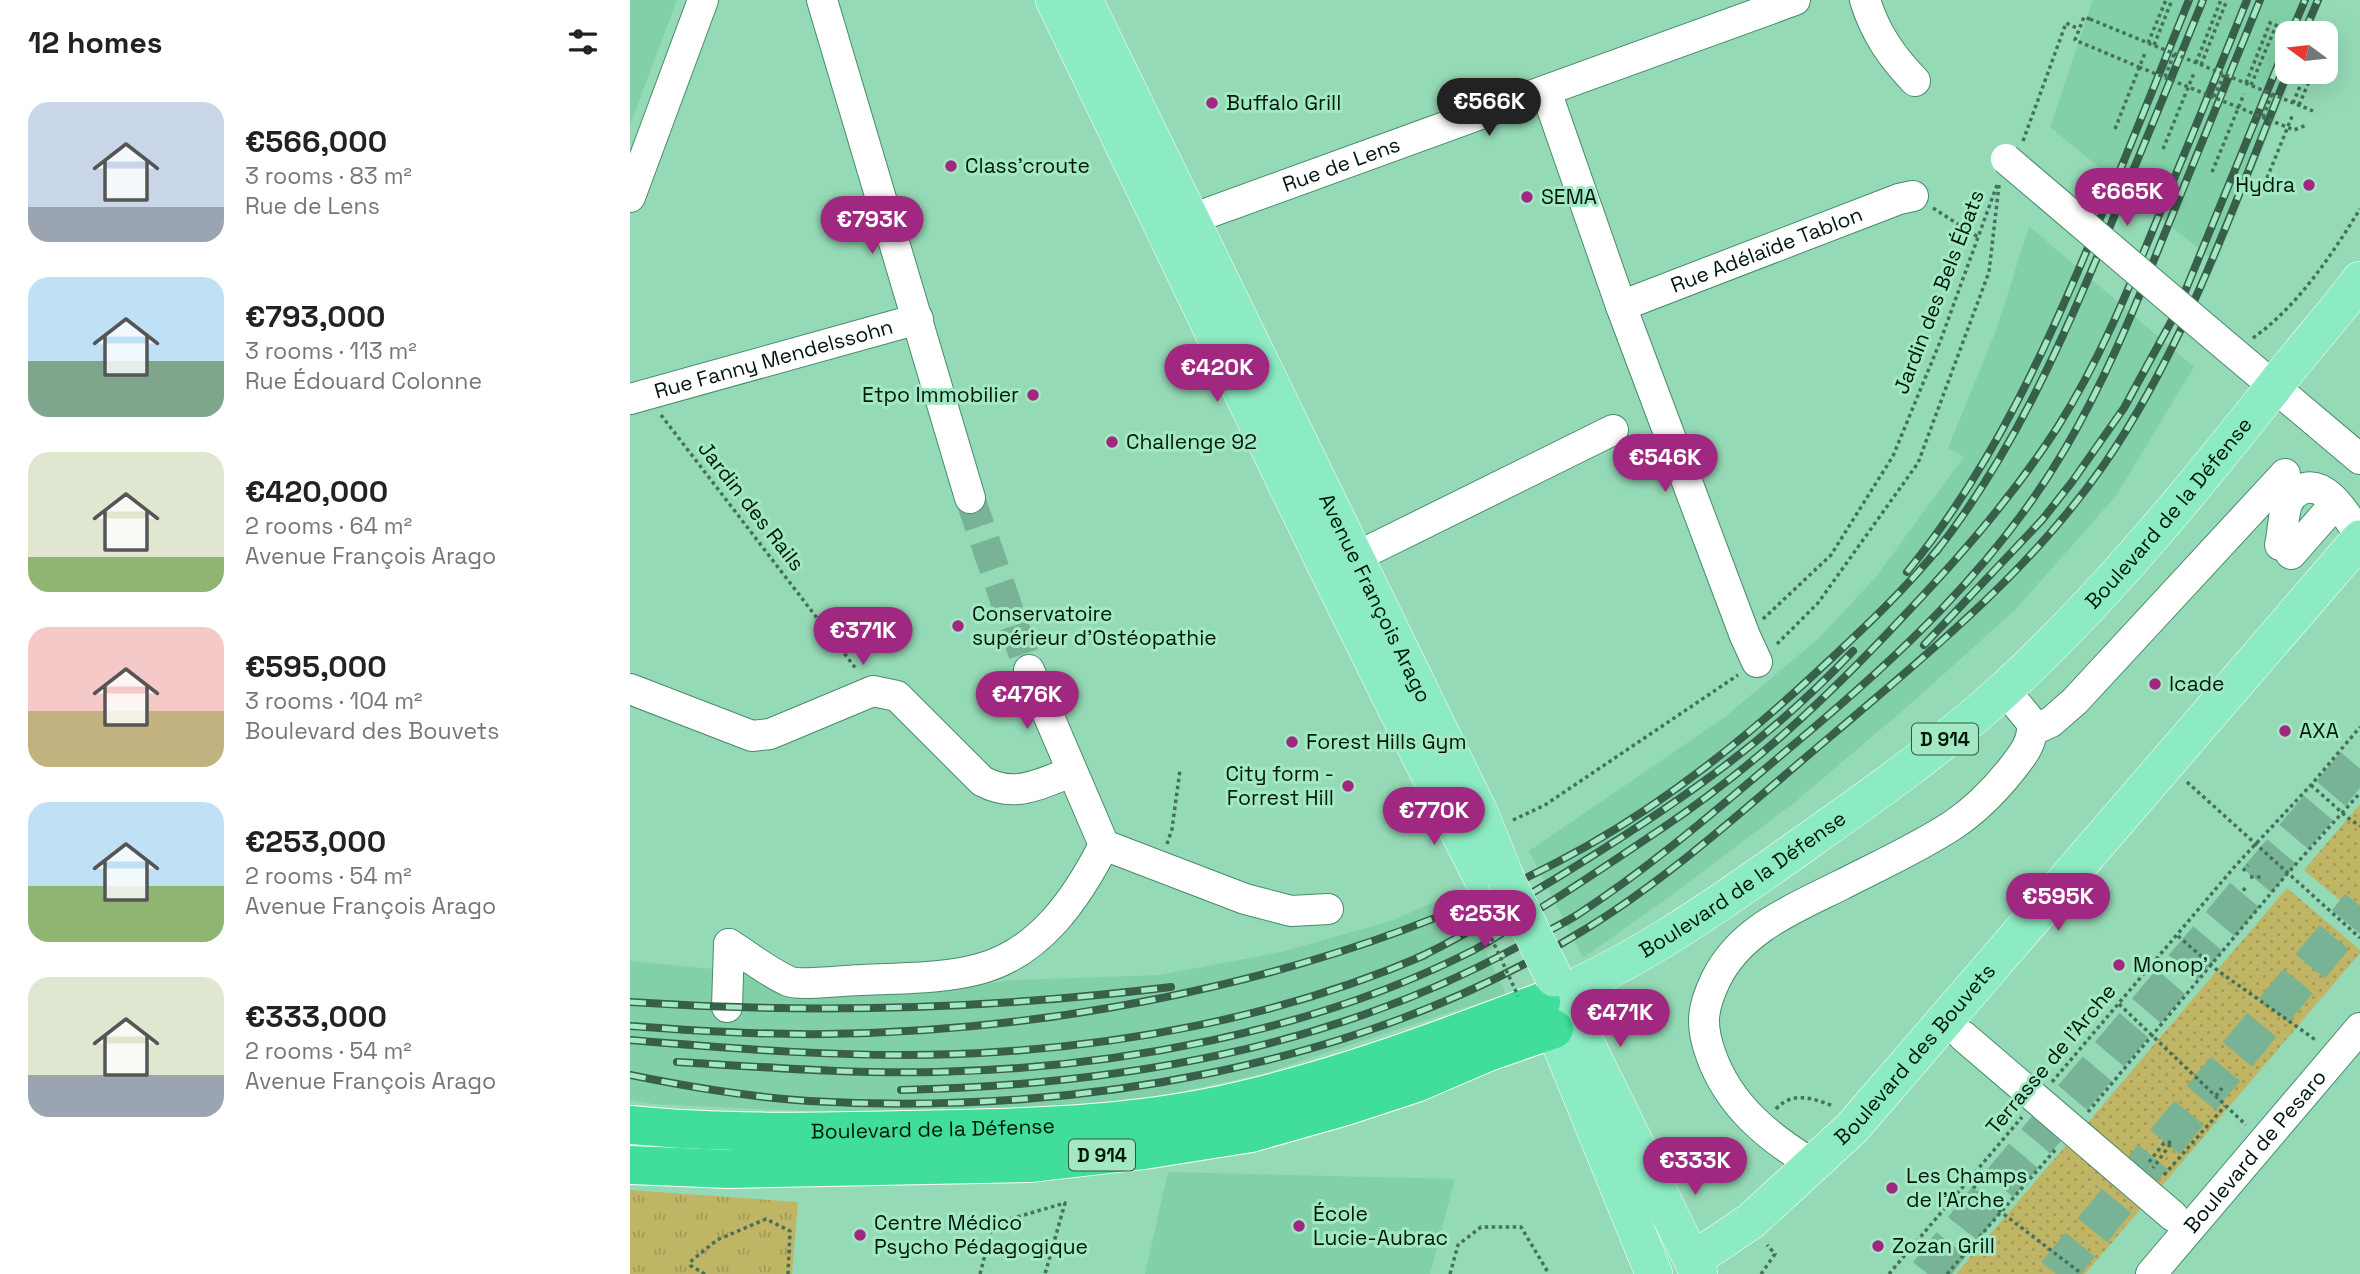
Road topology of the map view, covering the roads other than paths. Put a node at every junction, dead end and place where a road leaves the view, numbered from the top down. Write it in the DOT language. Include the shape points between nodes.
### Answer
graph roads {
  1 [pos="703,0"];
  2 [pos="822,0"];
  3 [pos="1054,0"];
  4 [pos="1084,0"];
  5 [pos="1795,0"];
  6 [pos="1865,0"];
  7 [pos="1915,81"];
  8 [pos="1546,91"];
  9 [pos="2010,162"];
  10 [pos="1913,196"];
  11 [pos="630,197"];
  12 [pos="1178,224"];
  13 [pos="2360,280"];
  14 [pos="1621,306"];
  15 [pos="918,319"];
  16 [pos="2273,387"];
  17 [pos="638,397"];
  18 [pos="1613,430"];
  19 [pos="2360,459"];
  20 [pos="2285,474"];
  21 [pos="970,498"];
  22 [pos="2354,529"];
  23 [pos="2286,550"];
  24 [pos="1356,557"];
  25 [pos="1751,649"];
  26 [pos="1030,670"];
  27 [pos="630,689"];
  28 [pos="2004,689"];
  29 [pos="2032,723"];
  30 [pos="1072,772"];
  31 [pos="1104,845"];
  32 [pos="1489,888"];
  33 [pos="1328,909"];
  34 [pos="1544,998"];
  35 [pos="727,1007"];
  36 [pos="2360,1028"];
  37 [pos="1963,1036"];
  38 [pos="2360,1054"];
  39 [pos="630,1125"];
  40 [pos="630,1165"];
  41 [pos="1814,1165"];
  42 [pos="2174,1216"];
  43 [pos="1696,1267"];
  44 [pos="1654,1274"];
  45 [pos="2151,1274"];
  46 [pos="2173,1274"];
  1 -- 11 [label="street"];
  2 -- 15 [label="street"];
  3 -- 12 [label="main road, Avenue François Arago"];
  4 -- 12 [label="main road, Avenue François Arago"];
  5 -- 8 [label="street, Rue de Lens"];
  6 -- 7 [label="street" via="1892,56"];
  8 -- 12 [label="street, Rue de Lens"];
  8 -- 14 [label="street"];
  9 -- 16 [label="street, bridge"];
  10 -- 14 [label="street, Rue Adélaïde Tablon"];
  12 -- 24 [label="main road, Avenue François Arago"];
  12 -- 32 [label="main road, Avenue François Arago" via="1318,547"];
  13 -- 16 [label="main road, Boulevard de la Défense / D 914"];
  14 -- 25 [label="street"];
  15 -- 17 [label="street, Rue Fanny Mendelssohn"];
  15 -- 21 [label="street"];
  16 -- 19 [label="street"];
  16 -- 28 [label="main road, Boulevard de la Défense / D 914" via="2130,563"];
  18 -- 24 [label="street"];
  20 -- 29 [label="street" via="2075,701 2051,722 2040,727"];
  22 -- 23 [label="street" via="2322,490 2304,488 2289,500"];
  22 -- 41 [label="main road, Boulevard des Bouvets" via="1852,1128"];
  24 -- 32 [label="main road, Avenue François Arago" via="1480,814"];
  26 -- 30 [label="street"];
  27 -- 30 [label="street" via="752,736 770,734 873,691 897,696 982,781 999,790 1021,790"];
  28 -- 29 [label="street"];
  28 -- 34 [label="main road, Boulevard de la Défense / D 914" via="1903,772 1760,876 1689,923"];
  29 -- 41 [label="street" via="2033,734 2017,762 1966,815 1754,932 1737,948 1709,993 1702,1023 1707,1044 1737,1102 1764,1132"];
  30 -- 31 [label="street"];
  31 -- 33 [label="street" via="1245,900 1291,911"];
  31 -- 35 [label="street" via="1067,907 1030,944 1007,959 933,976 790,983 729,943"];
  32 -- 34 [label="main road, Avenue François Arago, bridge"];
  34 -- 39 [label="highway, Boulevard de la Défense / D 914" via="1320,1080 1235,1102 1140,1119 862,1131"];
  34 -- 40 [label="highway, Boulevard de la Défense / D 914" via="1488,1052 1416,1083 1251,1133 1030,1163 728,1169"];
  34 -- 43 [label="main road, Avenue François Arago" via="1582,1039"];
  34 -- 44 [label="main road, Avenue François Arago"];
  36 -- 45 [label="street, Boulevard de Pesaro"];
  37 -- 42 [label="street"];
  38 -- 46 [label="street, Boulevard de Pesaro"];
  41 -- 43 [label="main road, Boulevard des Bouvets"];
}
